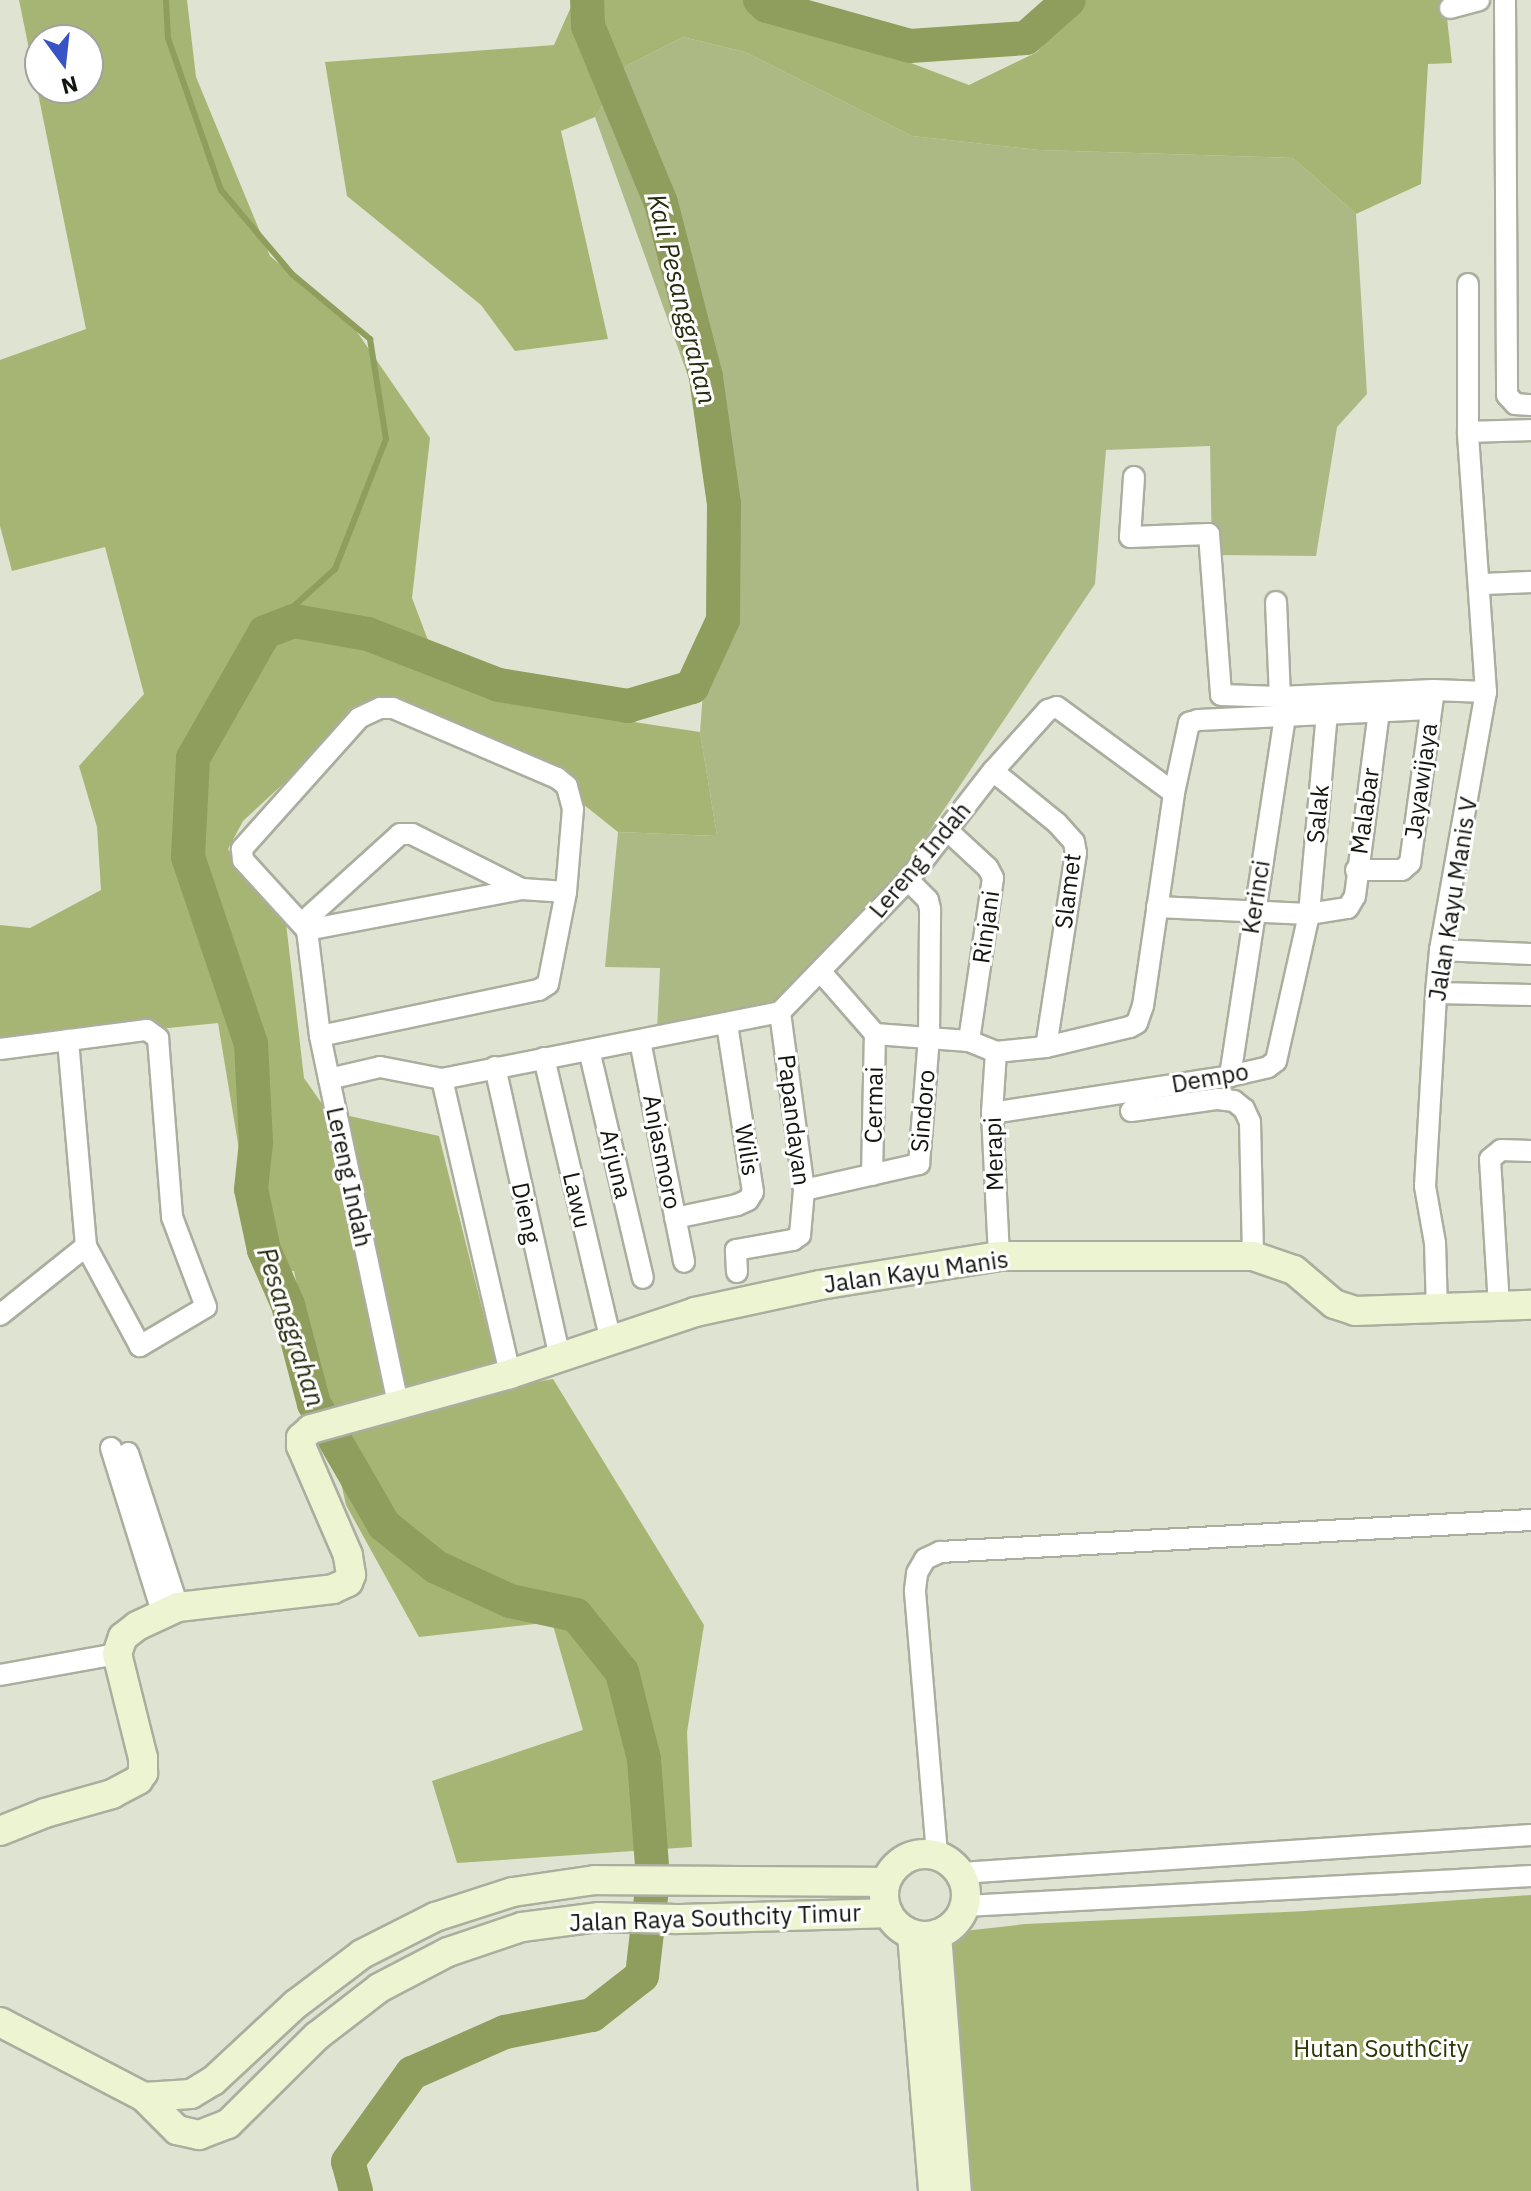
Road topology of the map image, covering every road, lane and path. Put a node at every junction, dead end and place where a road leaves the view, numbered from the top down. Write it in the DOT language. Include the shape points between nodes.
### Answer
graph roads {
  1 [pos="1479,0"];
  2 [pos="1505,0"];
  3 [pos="1450,8"];
  4 [pos="1468,284"];
  5 [pos="1531,405"];
  6 [pos="1531,430"];
  7 [pos="1468,432"];
  8 [pos="1134,477"];
  9 [pos="1531,582"];
  10 [pos="1481,584"];
  11 [pos="1276,602"];
  12 [pos="1486,692"];
  13 [pos="1280,697"];
  14 [pos="1432,700"];
  15 [pos="1379,712"];
  16 [pos="1327,714"];
  17 [pos="1285,718"];
  18 [pos="993,771"];
  19 [pos="1174,793"];
  20 [pos="948,831"];
  21 [pos="1356,870"];
  22 [pos="908,880"];
  23 [pos="522,889"];
  24 [pos="566,892"];
  25 [pos="1157,907"];
  26 [pos="1253,910"];
  27 [pos="1309,914"];
  28 [pos="304,926"];
  29 [pos="1440,950"];
  30 [pos="1531,954"];
  31 [pos="821,972"];
  32 [pos="1436,993"];
  33 [pos="1531,995"];
  34 [pos="780,1012"];
  35 [pos="727,1025"];
  36 [pos="875,1034"];
  37 [pos="320,1036"];
  38 [pos="929,1036"];
  39 [pos="68,1040"];
  40 [pos="640,1041"];
  41 [pos="969,1041"];
  42 [pos="1046,1047"];
  43 [pos="0,1049"];
  44 [pos="589,1050"];
  45 [pos="996,1052"];
  46 [pos="544,1058"];
  47 [pos="495,1067"];
  48 [pos="1230,1076"];
  49 [pos="329,1079"];
  50 [pos="442,1079"];
  51 [pos="1131,1111"];
  52 [pos="992,1113"];
  53 [pos="1531,1151"];
  54 [pos="872,1175"];
  55 [pos="804,1190"];
  56 [pos="675,1218"];
  57 [pos="86,1246"];
  58 [pos="999,1256"];
  59 [pos="1253,1256"];
  60 [pos="684,1262"];
  61 [pos="737,1272"];
  62 [pos="643,1278"];
  63 [pos="1531,1305"];
  64 [pos="1499,1306"];
  65 [pos="1437,1310"];
  66 [pos="0,1315"];
  67 [pos="611,1342"];
  68 [pos="560,1358"];
  69 [pos="510,1374"];
  70 [pos="398,1403"];
  71 [pos="119,1451"];
  72 [pos="1531,1520"];
  73 [pos="170,1610"];
  74 [pos="117,1654"];
  75 [pos="0,1675"];
  76 [pos="0,1831"];
  77 [pos="1531,1835"];
  78 [pos="937,1854"];
  79 [pos="961,1873"];
  80 [pos="1531,1876"];
  81 [pos="885,1882"];
  82 [pos="965,1906"];
  83 [pos="888,1913"];
  84 [pos="924,1934"];
  85 [pos="0,2022"];
  86 [pos="144,2097"];
  87 [pos="933,2191"];
  88 [pos="957,2191"];
  1 -- 3 [label="street"];
  2 -- 5 [label="street" via="1507,395 1515,404"];
  4 -- 7 [label="street, Jalan Kayu Manis V"];
  6 -- 7 [label="street"];
  7 -- 10 [label="street, Jalan Kayu Manis V"];
  8 -- 13 [label="street" via="1130,537 1209,534 1221,695"];
  9 -- 10 [label="street"];
  10 -- 12 [label="street, Jalan Kayu Manis V"];
  11 -- 13 [label="street"];
  12 -- 14 [label="street"];
  12 -- 29 [label="street, Jalan Kayu Manis V"];
  13 -- 14 [label="street"];
  14 -- 15 [label="street"];
  14 -- 21 [label="street, Jayawijaya" via="1410,863 1402,870"];
  15 -- 16 [label="street"];
  15 -- 21 [label="street, Malabar"];
  16 -- 17 [label="street"];
  16 -- 27 [label="street, Salak"];
  17 -- 19 [label="street" via="1189,723"];
  17 -- 26 [label="street, Kerinci"];
  18 -- 19 [label="street, Lereng Indah" via="1048,710 1057,707"];
  18 -- 20 [label="street, Lereng Indah"];
  18 -- 42 [label="street, Slamet" via="1074,842"];
  19 -- 25 [label="street"];
  20 -- 22 [label="street, Lereng Indah"];
  20 -- 41 [label="street, Rinjani" via="993,878"];
  21 -- 27 [label="street, Malabar" via="1355,896 1348,908"];
  22 -- 31 [label="street, Lereng Indah"];
  22 -- 38 [label="street" via="930,904"];
  23 -- 24 [label="street"];
  23 -- 28 [label="street"];
  23 -- 28 [label="street" via="412,834 400,834"];
  24 -- 28 [label="street" via="573,809 567,786 393,708 380,708 359,718 242,849 243,860"];
  24 -- 37 [label="street" via="551,980 544,987"];
  25 -- 26 [label="street"];
  25 -- 42 [label="street" via="1137,1023"];
  26 -- 27 [label="street"];
  26 -- 48 [label="street, Kerinci"];
  27 -- 48 [label="street, Dempo" via="1279,1055 1268,1067"];
  28 -- 37 [label="street"];
  29 -- 30 [label="street"];
  29 -- 32 [label="street, Jalan Kayu Manis V"];
  31 -- 34 [label="street, Lereng Indah"];
  31 -- 36 [label="street"];
  32 -- 33 [label="street"];
  32 -- 65 [label="street, Jalan Kayu Manis V" via="1425,1186 1435,1243"];
  34 -- 35 [label="street, Lereng Indah"];
  34 -- 55 [label="street, Papandayan"];
  35 -- 40 [label="street, Lereng Indah"];
  35 -- 56 [label="street, Wilis" via="753,1192 737,1205"];
  36 -- 38 [label="street"];
  36 -- 54 [label="street, Cermai"];
  37 -- 49 [label="street"];
  38 -- 41 [label="street"];
  38 -- 54 [label="street, Sindoro" via="919,1164"];
  39 -- 43 [label="street"];
  39 -- 57 [label="street"];
  39 -- 57 [label="street" via="147,1030 158,1038 172,1217 206,1307 140,1346"];
  40 -- 44 [label="street, Lereng Indah"];
  40 -- 56 [label="street, Anjasmoro"];
  41 -- 45 [label="street"];
  42 -- 45 [label="street"];
  44 -- 46 [label="street, Lereng Indah"];
  44 -- 62 [label="street, Arjuna"];
  45 -- 52 [label="street, Merapi"];
  46 -- 47 [label="street, Lereng Indah"];
  46 -- 67 [label="street, Lawu"];
  47 -- 50 [label="street, Lereng Indah"];
  47 -- 68 [label="street, Dieng"];
  48 -- 52 [label="street, Dempo"];
  49 -- 50 [label="street, Lereng Indah" via="380,1067"];
  49 -- 70 [label="street, Lereng Indah"];
  50 -- 69 [label="street"];
  51 -- 59 [label="street" via="1218,1099 1244,1109 1250,1122"];
  52 -- 58 [label="street, Merapi"];
  53 -- 64 [label="street" via="1501,1150 1490,1159"];
  54 -- 55 [label="street, Sindoro"];
  55 -- 61 [label="street, Papandayan" via="800,1235 736,1250"];
  56 -- 60 [label="street, Anjasmoro"];
  57 -- 66 [label="street"];
  58 -- 59 [label="street, Jalan Kayu Manis"];
  58 -- 67 [label="street, Jalan Kayu Manis" via="695,1312"];
  59 -- 65 [label="street, Jalan Kayu Manis" via="1294,1270 1345,1309"];
  63 -- 64 [label="street, Jalan Kayu Manis"];
  64 -- 65 [label="street, Jalan Kayu Manis"];
  67 -- 68 [label="street, Jalan Kayu Manis"];
  68 -- 69 [label="street, Jalan Kayu Manis"];
  69 -- 70 [label="street, Jalan Kayu Manis"];
  70 -- 73 [label="street" via="311,1429 301,1438 348,1555 348,1582 333,1589"];
  71 -- 73 [label="street"];
  72 -- 78 [label="street" via="940,1552 925,1559 915,1590"];
  73 -- 74 [label="street" via="123,1637"];
  74 -- 75 [label="street"];
  74 -- 76 [label="street" via="143,1773 112,1794"];
  77 -- 79 [label="street"];
  78 -- 79 [label="street"];
  78 -- 81 [label="street" via="905,1858"];
  79 -- 82 [label="street"];
  80 -- 82 [label="street"];
  81 -- 83 [label="street"];
  81 -- 86 [label="street, Jalan Raya Southcity Timur" via="595,1880 527,1890 435,1917 362,1954 191,2094"];
  82 -- 84 [label="street" via="949,1928"];
  83 -- 84 [label="street" via="902,1930"];
  83 -- 86 [label="street, Jalan Raya Southcity Timur" via="599,1917 522,1927 448,1952 379,1988 317,2036 228,2124 199,2135 177,2130"];
  84 -- 87 [label="street"];
  84 -- 88 [label="street"];
  85 -- 86 [label="street, Jalan Raya Southcity Timur"];
}
